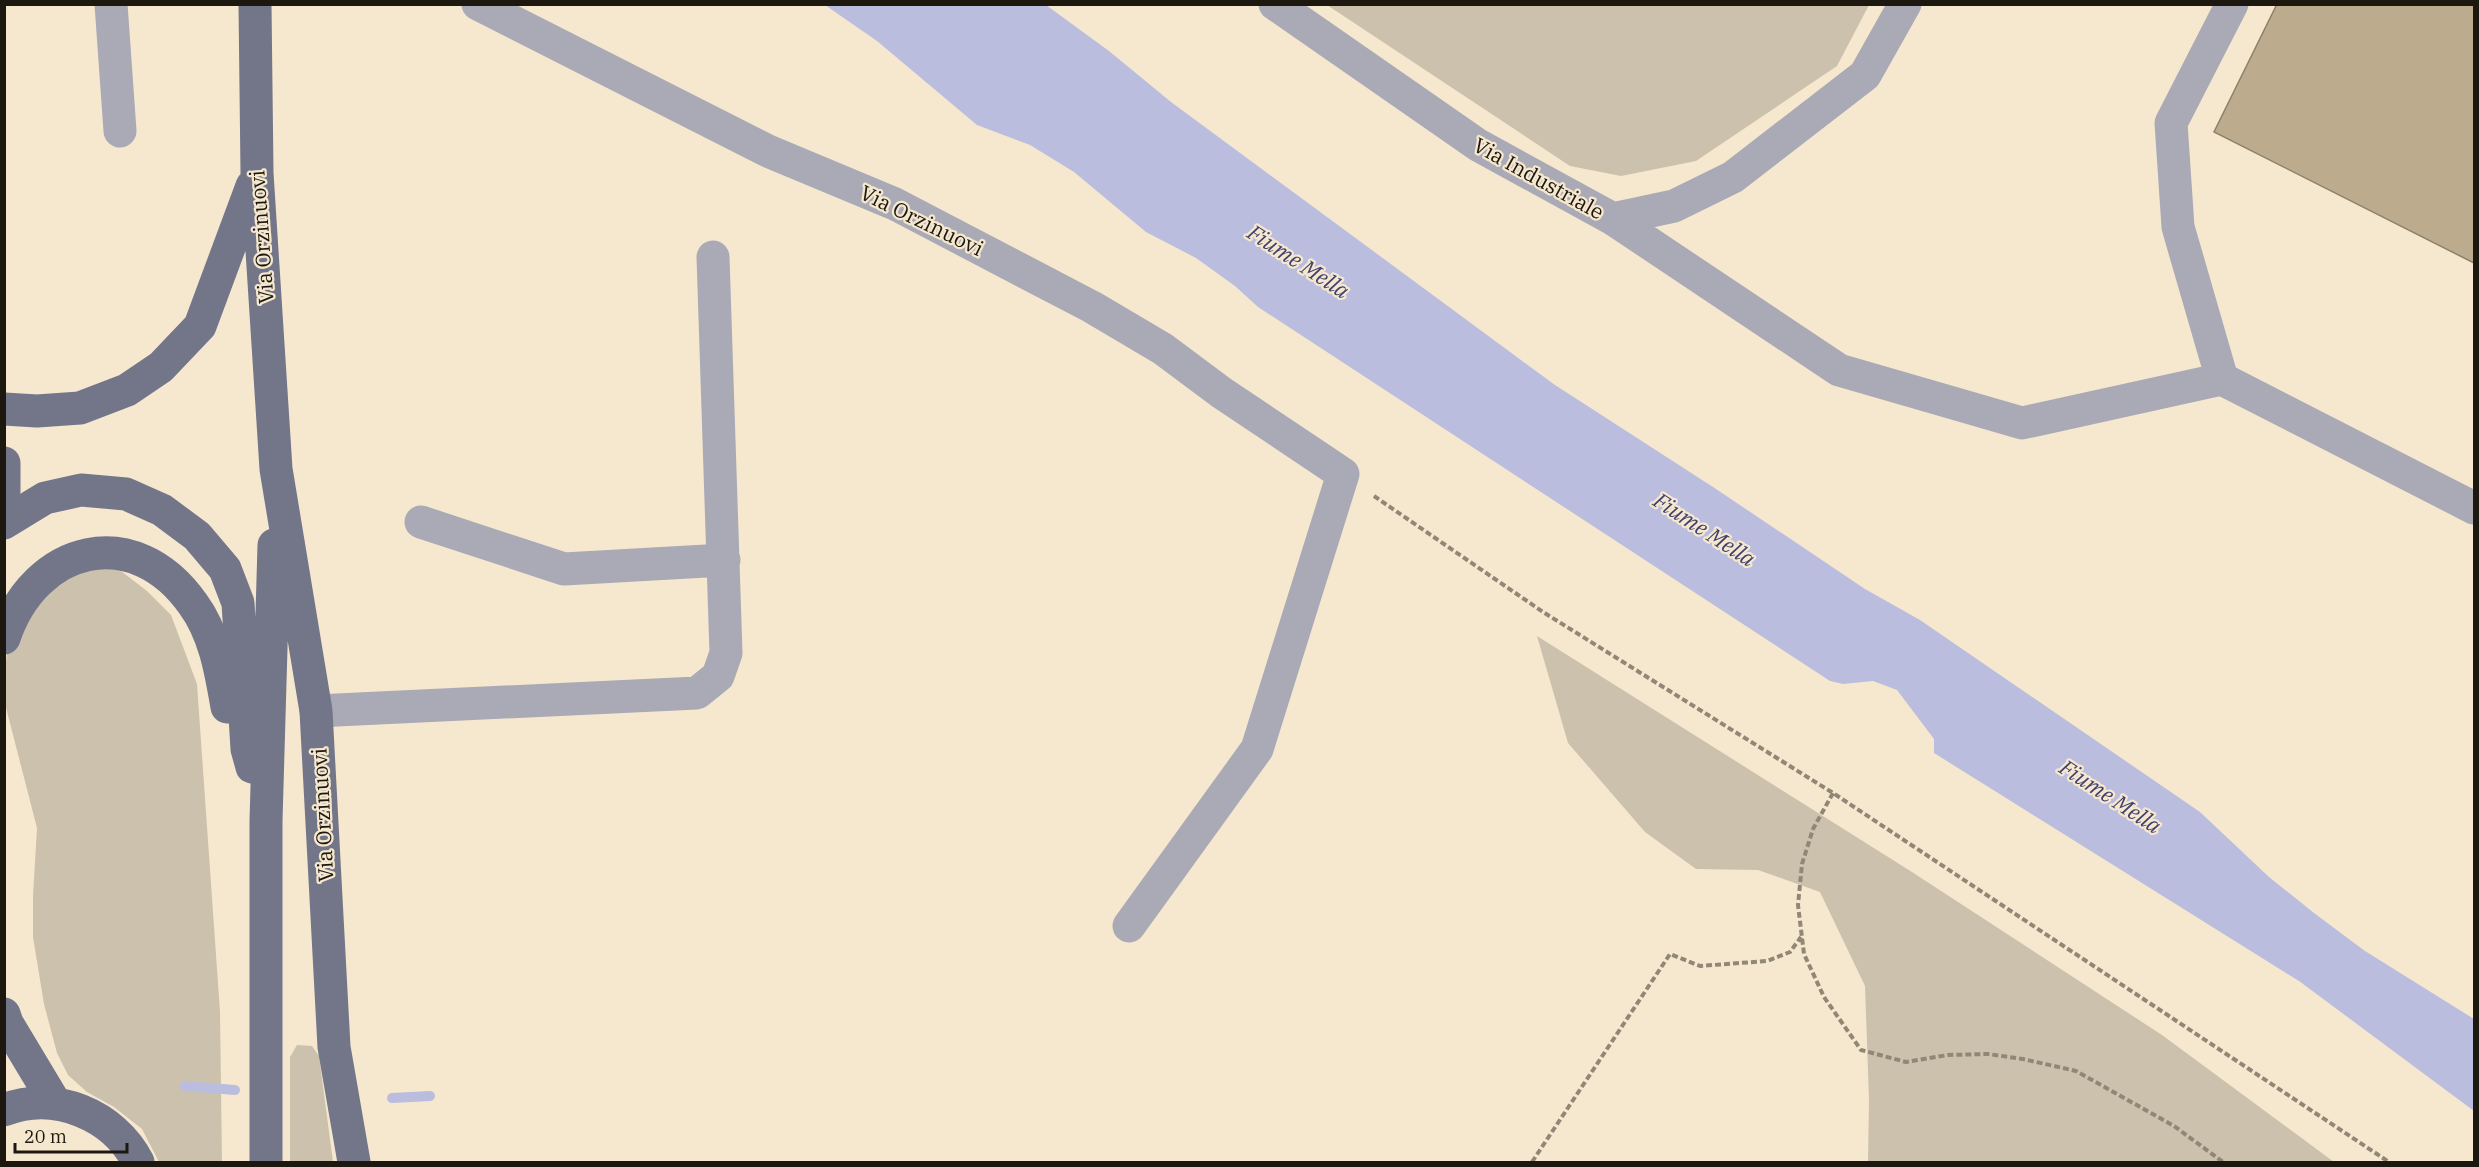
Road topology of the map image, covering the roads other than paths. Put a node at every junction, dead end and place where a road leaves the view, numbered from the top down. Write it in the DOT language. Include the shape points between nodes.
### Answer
graph roads {
  1 [pos="111,4"];
  2 [pos="255,4"];
  3 [pos="478,4"];
  4 [pos="1275,4"];
  5 [pos="1905,4"];
  6 [pos="2232,4"];
  7 [pos="120,131"];
  8 [pos="256,173"];
  9 [pos="1613,219"];
  10 [pos="713,257"];
  11 [pos="2222,379"];
  12 [pos="4,409"];
  13 [pos="4,463"];
  14 [pos="276,469"];
  15 [pos="4,491"];
  16 [pos="2475,508"];
  17 [pos="421,522"];
  18 [pos="4,523"];
  19 [pos="724,560"];
  20 [pos="4,638"];
  21 [pos="316,711"];
  22 [pos="266,821"];
  23 [pos="1129,926"];
  24 [pos="5,1023"];
  25 [pos="55,1103"];
  26 [pos="4,1110"];
  27 [pos="138,1162"];
  28 [pos="266,1162"];
  29 [pos="354,1162"];
  1 -- 7 [label="street"];
  2 -- 8 [label="main road, Via Orzinuovi"];
  3 -- 23 [label="street, Via Orzinuovi" via="768,151 895,204 1092,307 1163,349 1344,474 1257,749"];
  4 -- 9 [label="street, Via Industriale" via="1478,145"];
  5 -- 9 [label="street, Via Industriale" via="1865,75 1733,177 1674,206"];
  6 -- 11 [label="street" via="2171,123 2178,227"];
  8 -- 12 [label="main road" via="200,326 161,367 127,390 80,408"];
  8 -- 14 [label="main road, Via Orzinuovi"];
  9 -- 11 [label="street" via="1839,370 2022,423"];
  10 -- 19 [label="street"];
  11 -- 16 [label="street"];
  13 -- 15 [label="main road"];
  14 -- 21 [label="main road, Via Orzinuovi"];
  14 -- 22 [label="main road, Via Orzinuovi"];
  17 -- 19 [label="street" via="564,569"];
  18 -- 22 [label="main road" via="45,498 81,490 126,495 162,510 197,536 225,569 238,603 247,749"];
  19 -- 21 [label="street" via="726,654 718,676 697,693"];
  20 -- 22 [label="main road" via="22,602 38,581 61,563 89,554 116,554 145,560 171,578 194,604 211,637 224,689 229,745"];
  21 -- 29 [label="main road, Via Orzinuovi" via="334,1047"];
  22 -- 28 [label="main road, Via Orzinuovi"];
  24 -- 25 [label="main road"];
  25 -- 26 [label="main road" via="31,1103"];
  25 -- 27 [label="main road" via="84,1111 110,1126"];
}
